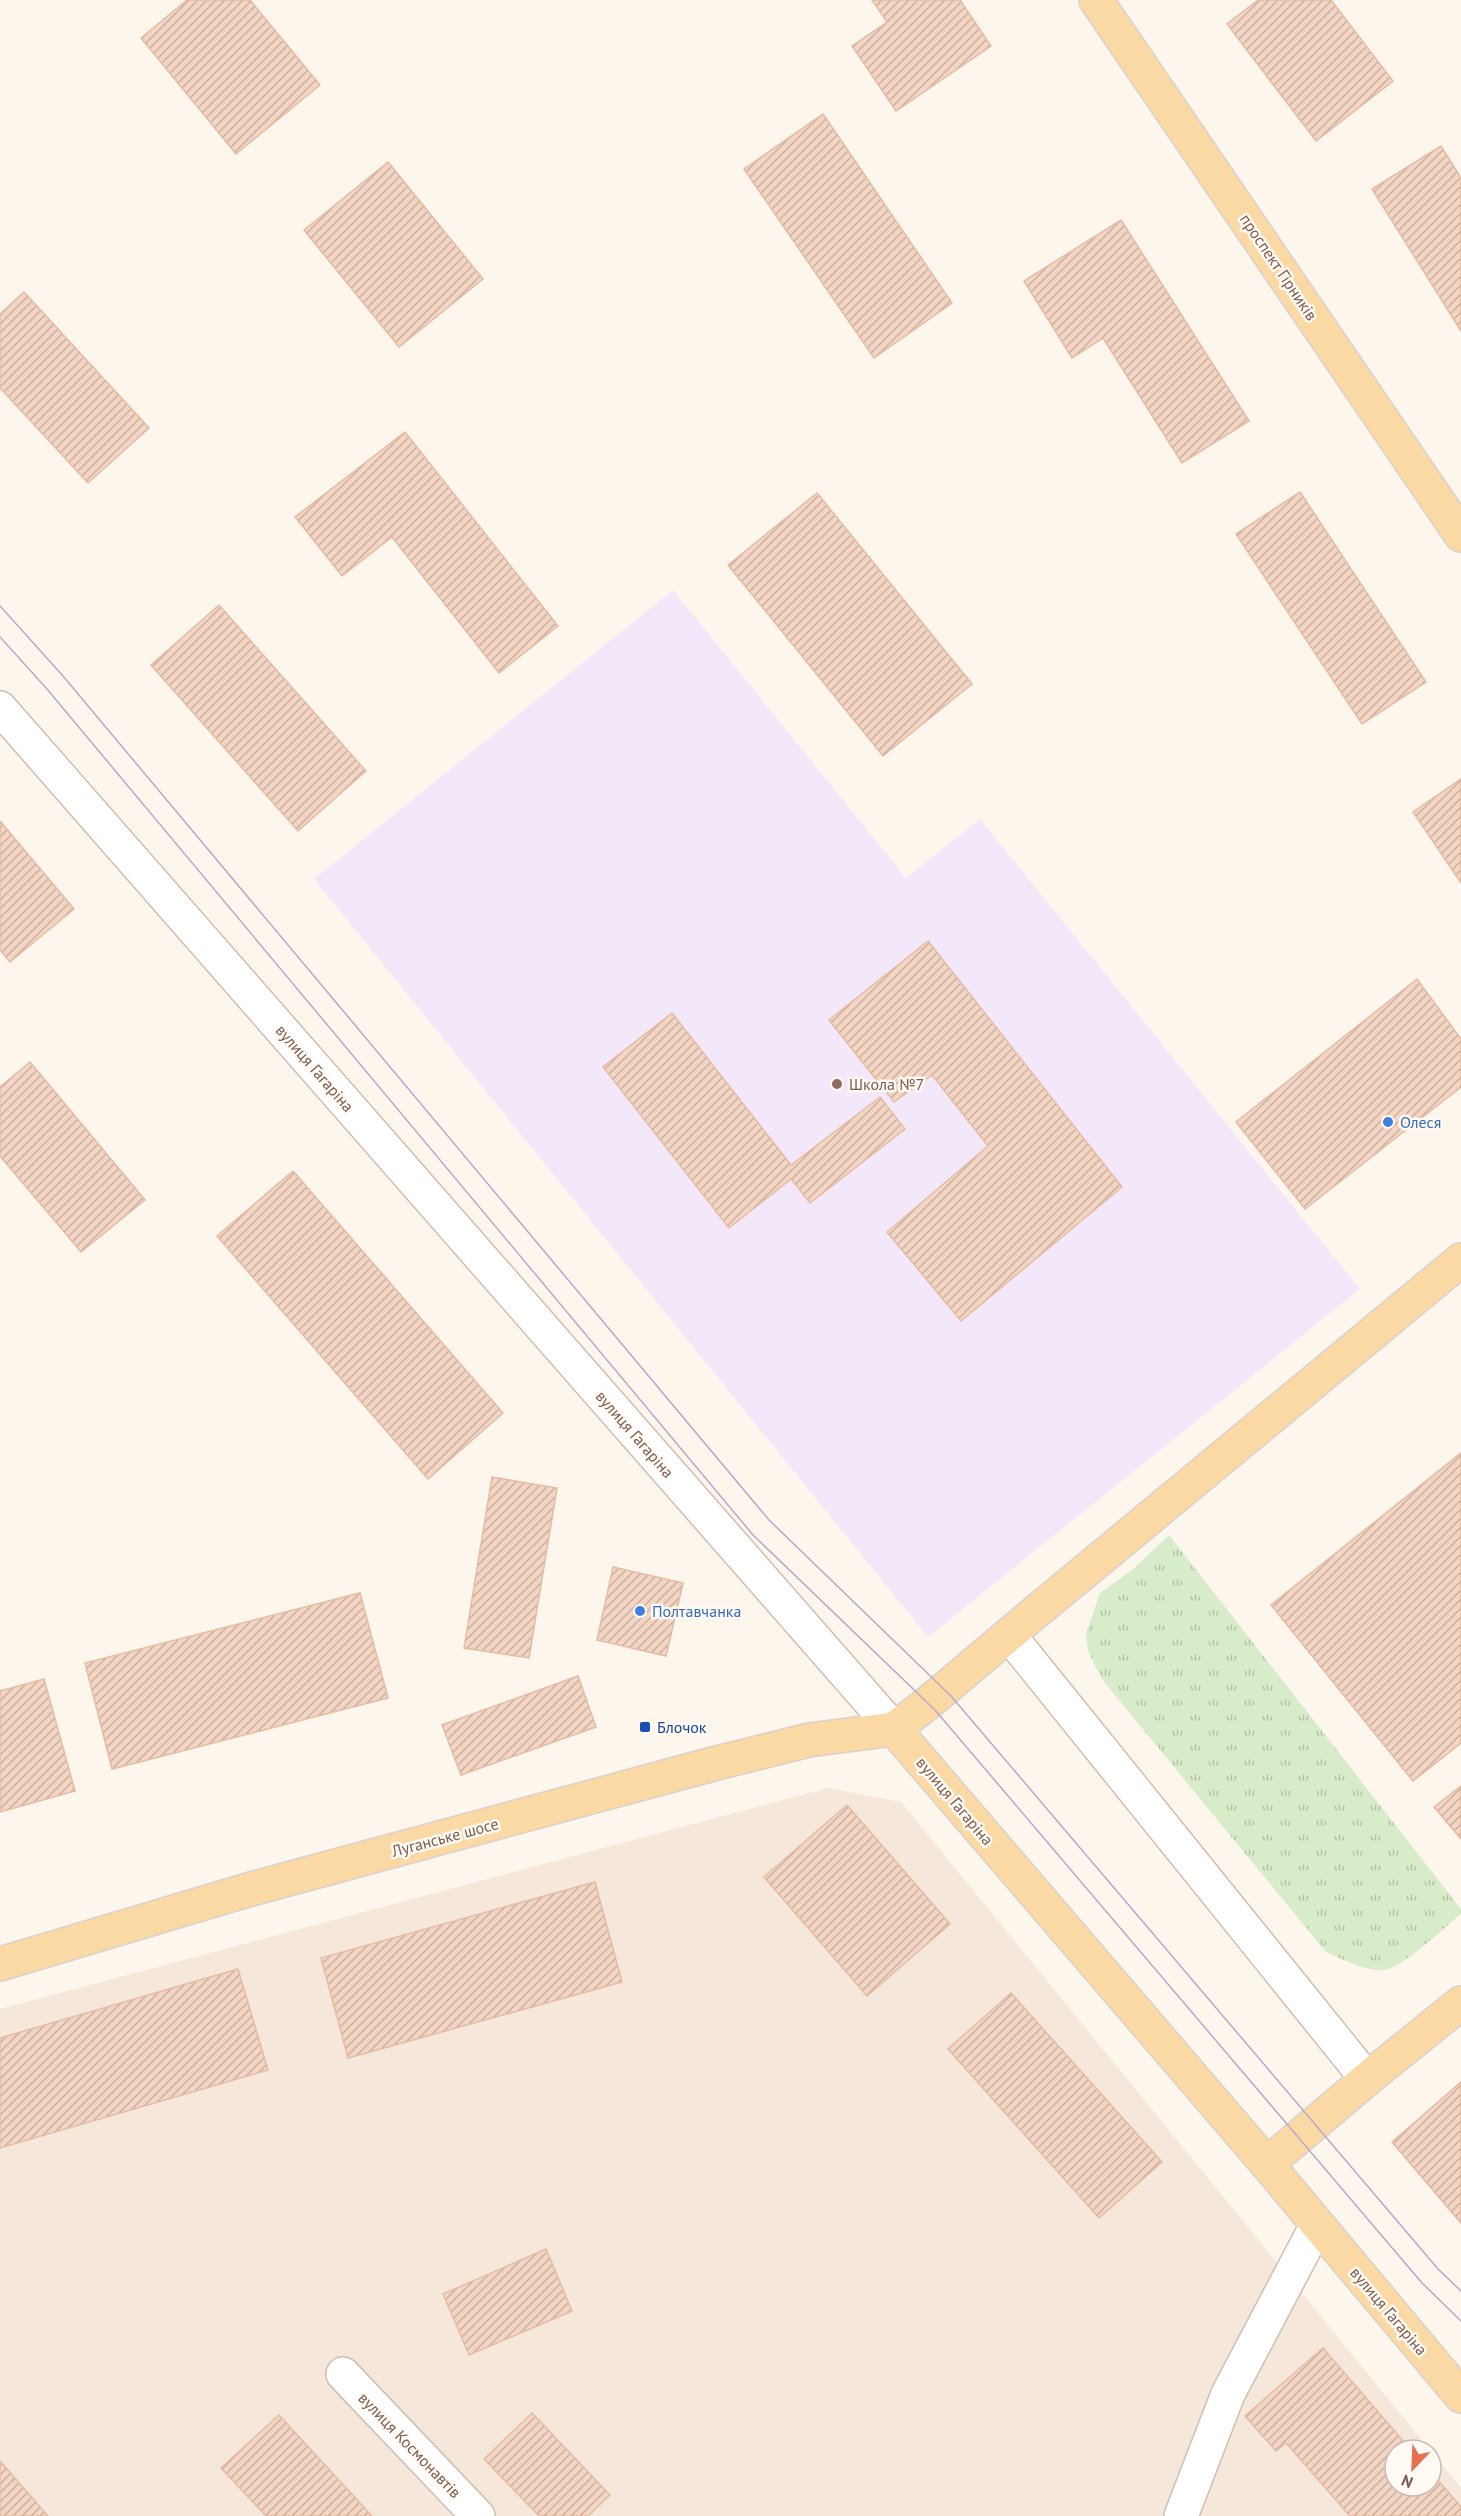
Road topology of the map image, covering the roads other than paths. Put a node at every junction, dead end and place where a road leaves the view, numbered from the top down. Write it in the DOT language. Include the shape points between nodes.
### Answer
graph roads {
  1 [pos="1104,3"];
  2 [pos="1461,535"];
  3 [pos="0,708"];
  4 [pos="1457,1271"];
  5 [pos="1009,1635"];
  6 [pos="894,1730"];
  7 [pos="0,1964"];
  8 [pos="1461,2003"];
  9 [pos="1367,2079"];
  10 [pos="1267,2164"];
  11 [pos="1317,2225"];
  12 [pos="343,2374"];
  13 [pos="1461,2396"];
  14 [pos="478,2516"];
  15 [pos="1181,2516"];
  1 -- 2 [label="main road, проспект Гірників"];
  3 -- 6 [label="street, вулиця Гагаріна"];
  4 -- 5 [label="main road"];
  5 -- 6 [label="main road"];
  5 -- 9 [label="street"];
  6 -- 7 [label="main road, Луганське шосе" via="809,1740 713,1764 251,1889"];
  6 -- 10 [label="main road, вулиця Гагаріна"];
  8 -- 9 [label="main road"];
  9 -- 10 [label="main road"];
  10 -- 11 [label="main road, вулиця Гагаріна"];
  11 -- 13 [label="main road, вулиця Гагаріна"];
  11 -- 15 [label="street" via="1228,2394"];
  12 -- 14 [label="street, вулиця Космонавтів"];
}
